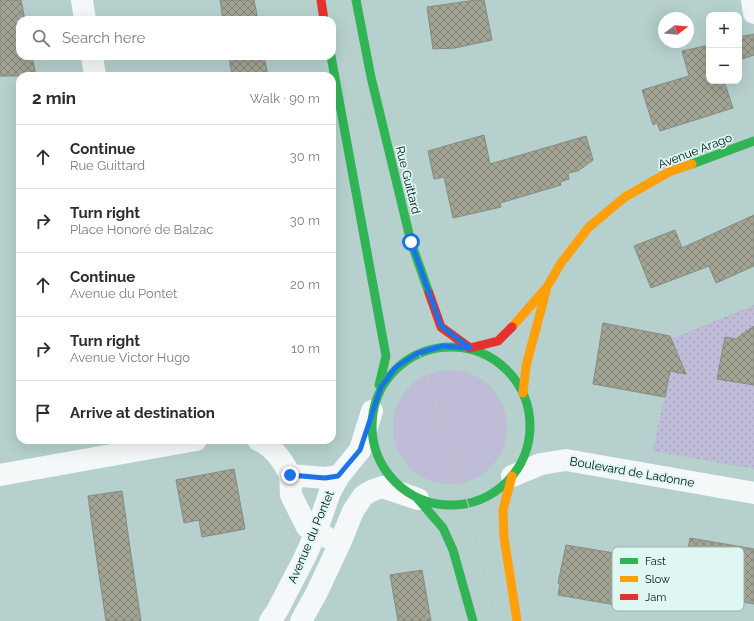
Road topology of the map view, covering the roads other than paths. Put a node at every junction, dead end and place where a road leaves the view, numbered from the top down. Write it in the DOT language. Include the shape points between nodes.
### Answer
graph roads {
  1 [pos="82,0"];
  2 [pos="321,0"];
  3 [pos="356,0"];
  4 [pos="752,0"];
  5 [pos="754,13"];
  6 [pos="84,16"];
  7 [pos="323,16"];
  8 [pos="93,60"];
  9 [pos="332,60"];
  10 [pos="94,72"];
  11 [pos="334,72"];
  12 [pos="336,83"];
  13 [pos="754,141"];
  14 [pos="547,287"];
  15 [pos="470,348"];
  16 [pos="523,393"];
  17 [pos="372,411"];
  18 [pos="153,444"];
  19 [pos="266,444"];
  20 [pos="0,475"];
  21 [pos="290,475"];
  22 [pos="338,476"];
  23 [pos="512,476"];
  24 [pos="754,493"];
  25 [pos="418,499"];
  26 [pos="316,532"];
  27 [pos="340,543"];
  28 [pos="270,621"];
  29 [pos="300,621"];
  30 [pos="473,621"];
  31 [pos="517,621"];
  1 -- 6 [label="street"];
  2 -- 7 [label="main road"];
  3 -- 15 [label="main road, Rue Guittard" via="371,77 411,242 441,326"];
  4 -- 5 [label="street"];
  8 -- 10 [label="street"];
  9 -- 11 [label="main road"];
  12 -- 17 [label="main road" via="386,356"];
  13 -- 14 [label="main road, Avenue Arago" via="669,172 625,197 589,227 561,263"];
  14 -- 15 [label="main road, Avenue Arago" via="498,341"];
  14 -- 16 [label="main road, Avenue Arago" via="526,366"];
  15 -- 16 [label="main road" via="492,357 510,372"];
  15 -- 17 [label="main road" via="443,346 418,353 396,367 381,387"];
  16 -- 23 [label="main road" via="529,414 530,436 524,458"];
  17 -- 22 [label="street, Avenue du Pontet" via="360,450"];
  17 -- 25 [label="main road" via="372,437 380,463 396,484"];
  18 -- 20 [label="street"];
  19 -- 21 [label="street" via="275,451"];
  21 -- 22 [label="street" via="325,478"];
  21 -- 26 [label="street" via="291,495 307,527"];
  22 -- 26 [label="street, Avenue du Pontet"];
  23 -- 24 [label="street, Boulevard de Ladonne" via="541,464 566,460"];
  23 -- 25 [label="main road" via="493,494 468,504 443,505"];
  23 -- 31 [label="main road" via="503,510 504,537"];
  25 -- 27 [label="street" via="382,487 370,491 353,511"];
  25 -- 30 [label="main road" via="443,528 454,550"];
  26 -- 27 [label="street"];
  26 -- 28 [label="street, Avenue du Pontet" via="291,585"];
  27 -- 29 [label="street"];
}
